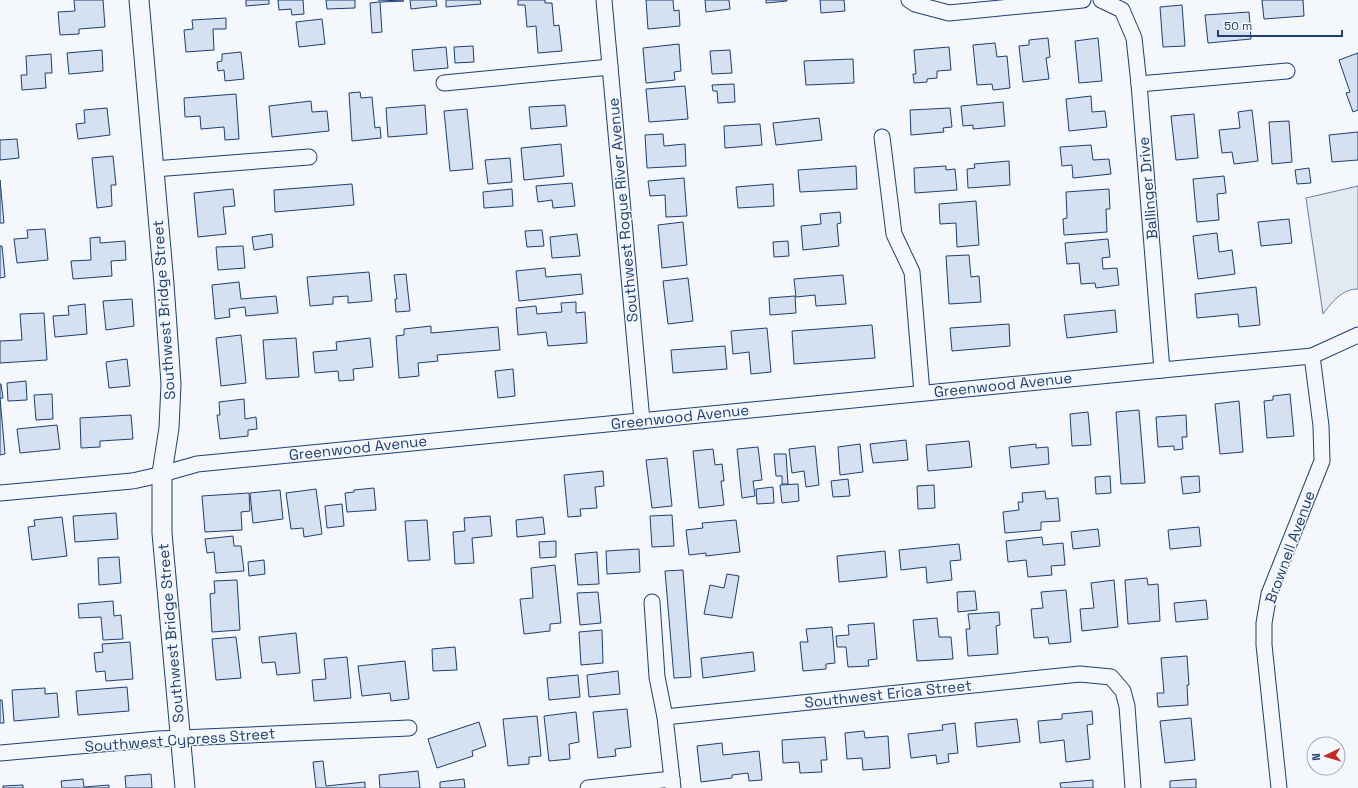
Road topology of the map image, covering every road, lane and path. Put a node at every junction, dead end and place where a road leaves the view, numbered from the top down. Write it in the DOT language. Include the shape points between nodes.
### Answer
graph roads {
  1 [pos="138,0"];
  2 [pos="604,0"];
  3 [pos="909,0"];
  4 [pos="1083,0"];
  5 [pos="1101,0"];
  6 [pos="610,67"];
  7 [pos="1287,72"];
  8 [pos="444,83"];
  9 [pos="1140,84"];
  10 [pos="882,138"];
  11 [pos="309,157"];
  12 [pos="154,169"];
  13 [pos="1358,335"];
  14 [pos="1312,356"];
  15 [pos="1162,370"];
  16 [pos="922,393"];
  17 [pos="642,421"];
  18 [pos="162,473"];
  19 [pos="0,494"];
  20 [pos="652,602"];
  21 [pos="665,717"];
  22 [pos="409,728"];
  23 [pos="180,738"];
  24 [pos="0,753"];
  25 [pos="672,783"];
  26 [pos="184,788"];
  27 [pos="588,788"];
  28 [pos="1133,788"];
  29 [pos="1279,788"];
  1 -- 12 [label="street, Southwest Bridge Street"];
  2 -- 6 [label="street, Southwest Rogue River Avenue"];
  3 -- 4 [label="street" via="949,13"];
  5 -- 9 [label="street, Ballinger Drive" via="1122,10 1134,38"];
  6 -- 8 [label="street"];
  6 -- 17 [label="street, Southwest Rogue River Avenue"];
  7 -- 9 [label="street"];
  9 -- 15 [label="street, Ballinger Drive"];
  10 -- 16 [label="street" via="894,234 912,272"];
  11 -- 12 [label="street"];
  12 -- 18 [label="street, Southwest Bridge Street" via="172,384"];
  13 -- 14 [label="street, Greenwood Avenue"];
  14 -- 15 [label="street, Greenwood Avenue"];
  14 -- 29 [label="street, Brownell Avenue" via="1321,426 1322,461 1270,594 1264,624"];
  15 -- 16 [label="street, Greenwood Avenue"];
  16 -- 17 [label="street, Greenwood Avenue"];
  17 -- 18 [label="street, Greenwood Avenue" via="198,464"];
  18 -- 19 [label="street, Greenwood Avenue" via="132,482"];
  18 -- 23 [label="street, Southwest Bridge Street" via="162,533"];
  20 -- 21 [label="street" via="657,677"];
  21 -- 25 [label="street"];
  21 -- 28 [label="street, Southwest Erica Street" via="1080,674 1111,677 1124,691 1127,706"];
  22 -- 23 [label="street, Southwest Cypress Street"];
  23 -- 24 [label="street, Southwest Cypress Street"];
  23 -- 26 [label="street, Southwest Bridge Street"];
  25 -- 27 [label="street"];
}
